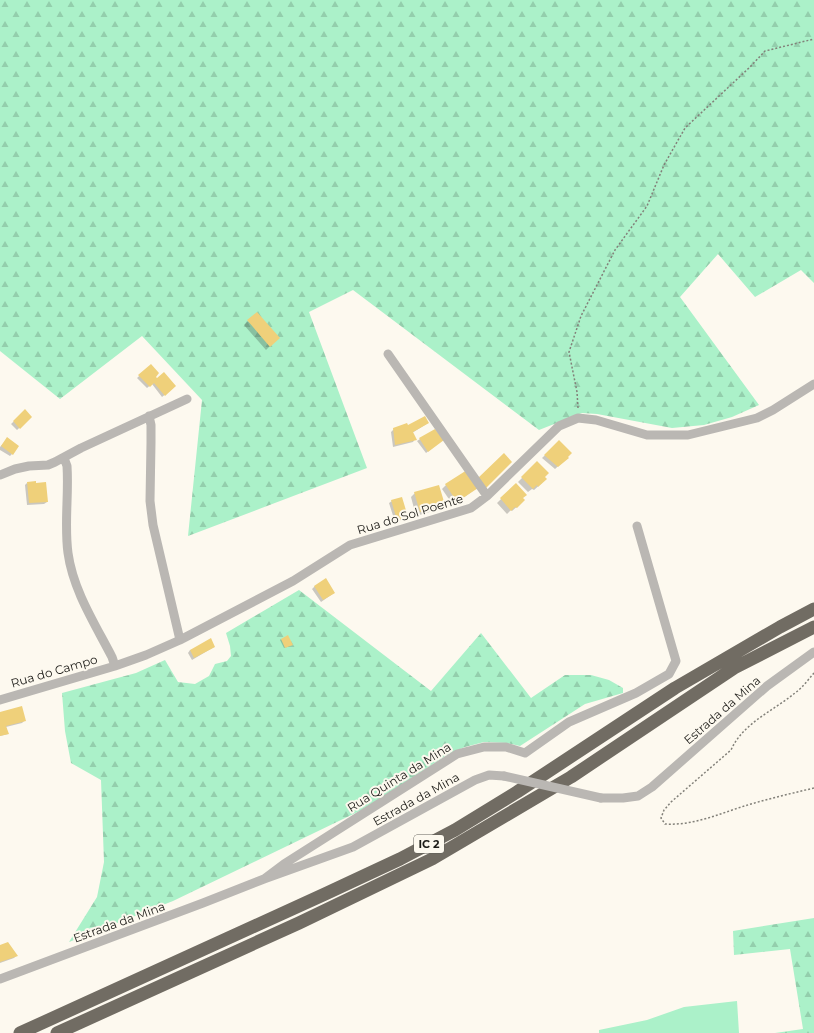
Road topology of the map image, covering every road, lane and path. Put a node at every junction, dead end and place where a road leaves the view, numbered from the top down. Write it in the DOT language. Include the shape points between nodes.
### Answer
graph roads {
  1 [pos="814,39"];
  2 [pos="388,354"];
  3 [pos="814,384"];
  4 [pos="187,399"];
  5 [pos="149,416"];
  6 [pos="578,418"];
  7 [pos="64,458"];
  8 [pos="0,475"];
  9 [pos="487,496"];
  10 [pos="637,526"];
  11 [pos="814,609"];
  12 [pos="814,627"];
  13 [pos="180,640"];
  14 [pos="814,652"];
  15 [pos="115,666"];
  16 [pos="814,673"];
  17 [pos="0,700"];
  18 [pos="814,788"];
  19 [pos="264,879"];
  20 [pos="0,979"];
  21 [pos="20,1033"];
  22 [pos="57,1033"];
  1 -- 6 [label="path" via="765,51 685,128 664,166 647,206 615,250 581,316 569,352 577,392"];
  2 -- 9 [label="street"];
  3 -- 6 [label="street" via="757,418 688,435 647,435 596,420"];
  4 -- 5 [label="street"];
  5 -- 7 [label="street"];
  5 -- 13 [label="street" via="150,501 153,525"];
  6 -- 9 [label="street, Rua do Sol Poente" via="559,426"];
  7 -- 8 [label="street" via="48,465 29,466"];
  7 -- 15 [label="street" via="67,466 67,539 71,570"];
  9 -- 13 [label="street, Rua do Sol Poente" via="465,511 350,545 293,581"];
  10 -- 19 [label="street, Rua Quinta da Mina" via="676,660 669,674 636,693 568,722 525,753 506,747 484,747 457,754"];
  11 -- 21 [label="highway, IC 2" via="675,688 455,830 400,859"];
  12 -- 22 [label="highway, IC 2" via="734,668 571,778 432,859 299,923"];
  13 -- 15 [label="street, Rua do Sol Poente"];
  14 -- 19 [label="street, Estrada da Mina, bridge" via="767,686 652,787 638,796 601,798 504,776 489,775 475,780 354,847"];
  15 -- 17 [label="street, Rua do Campo"];
  16 -- 18 [label="path" via="796,693 742,731 731,750 671,802 661,818 665,824 693,823"];
  19 -- 20 [label="street, Estrada da Mina"];
}
